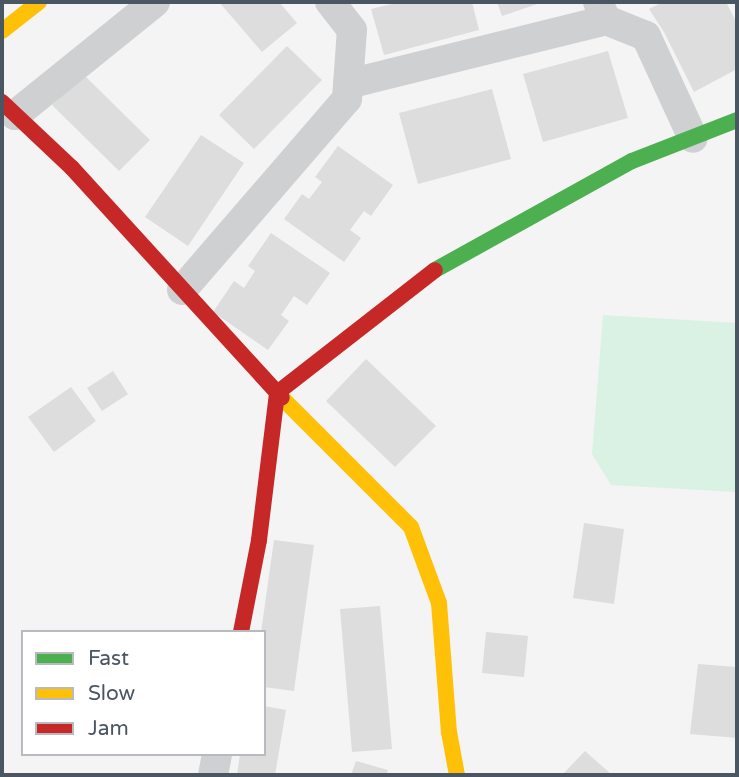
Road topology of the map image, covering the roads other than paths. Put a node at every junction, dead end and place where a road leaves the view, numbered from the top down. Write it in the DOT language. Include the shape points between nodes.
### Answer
graph roads {
  1 [pos="39,2"];
  2 [pos="155,2"];
  3 [pos="330,2"];
  4 [pos="602,11"];
  5 [pos="2,31"];
  6 [pos="348,84"];
  7 [pos="8,108"];
  8 [pos="737,120"];
  9 [pos="693,138"];
  10 [pos="182,290"];
  11 [pos="277,393"];
  12 [pos="241,630"];
  13 [pos="217,756"];
  14 [pos="213,775"];
  15 [pos="457,775"];
  1 -- 5 [label="street"];
  2 -- 7 [label="street"];
  3 -- 6 [label="street" via="352,30"];
  4 -- 6 [label="street"];
  4 -- 9 [label="street" via="646,36"];
  6 -- 10 [label="street" via="348,99"];
  7 -- 10 [label="street" via="72,168"];
  8 -- 9 [label="street"];
  9 -- 11 [label="street" via="632,161 424,276"];
  10 -- 11 [label="street"];
  11 -- 12 [label="street" via="259,540"];
  11 -- 15 [label="street" via="411,527 439,603"];
  13 -- 14 [label="street"];
}
